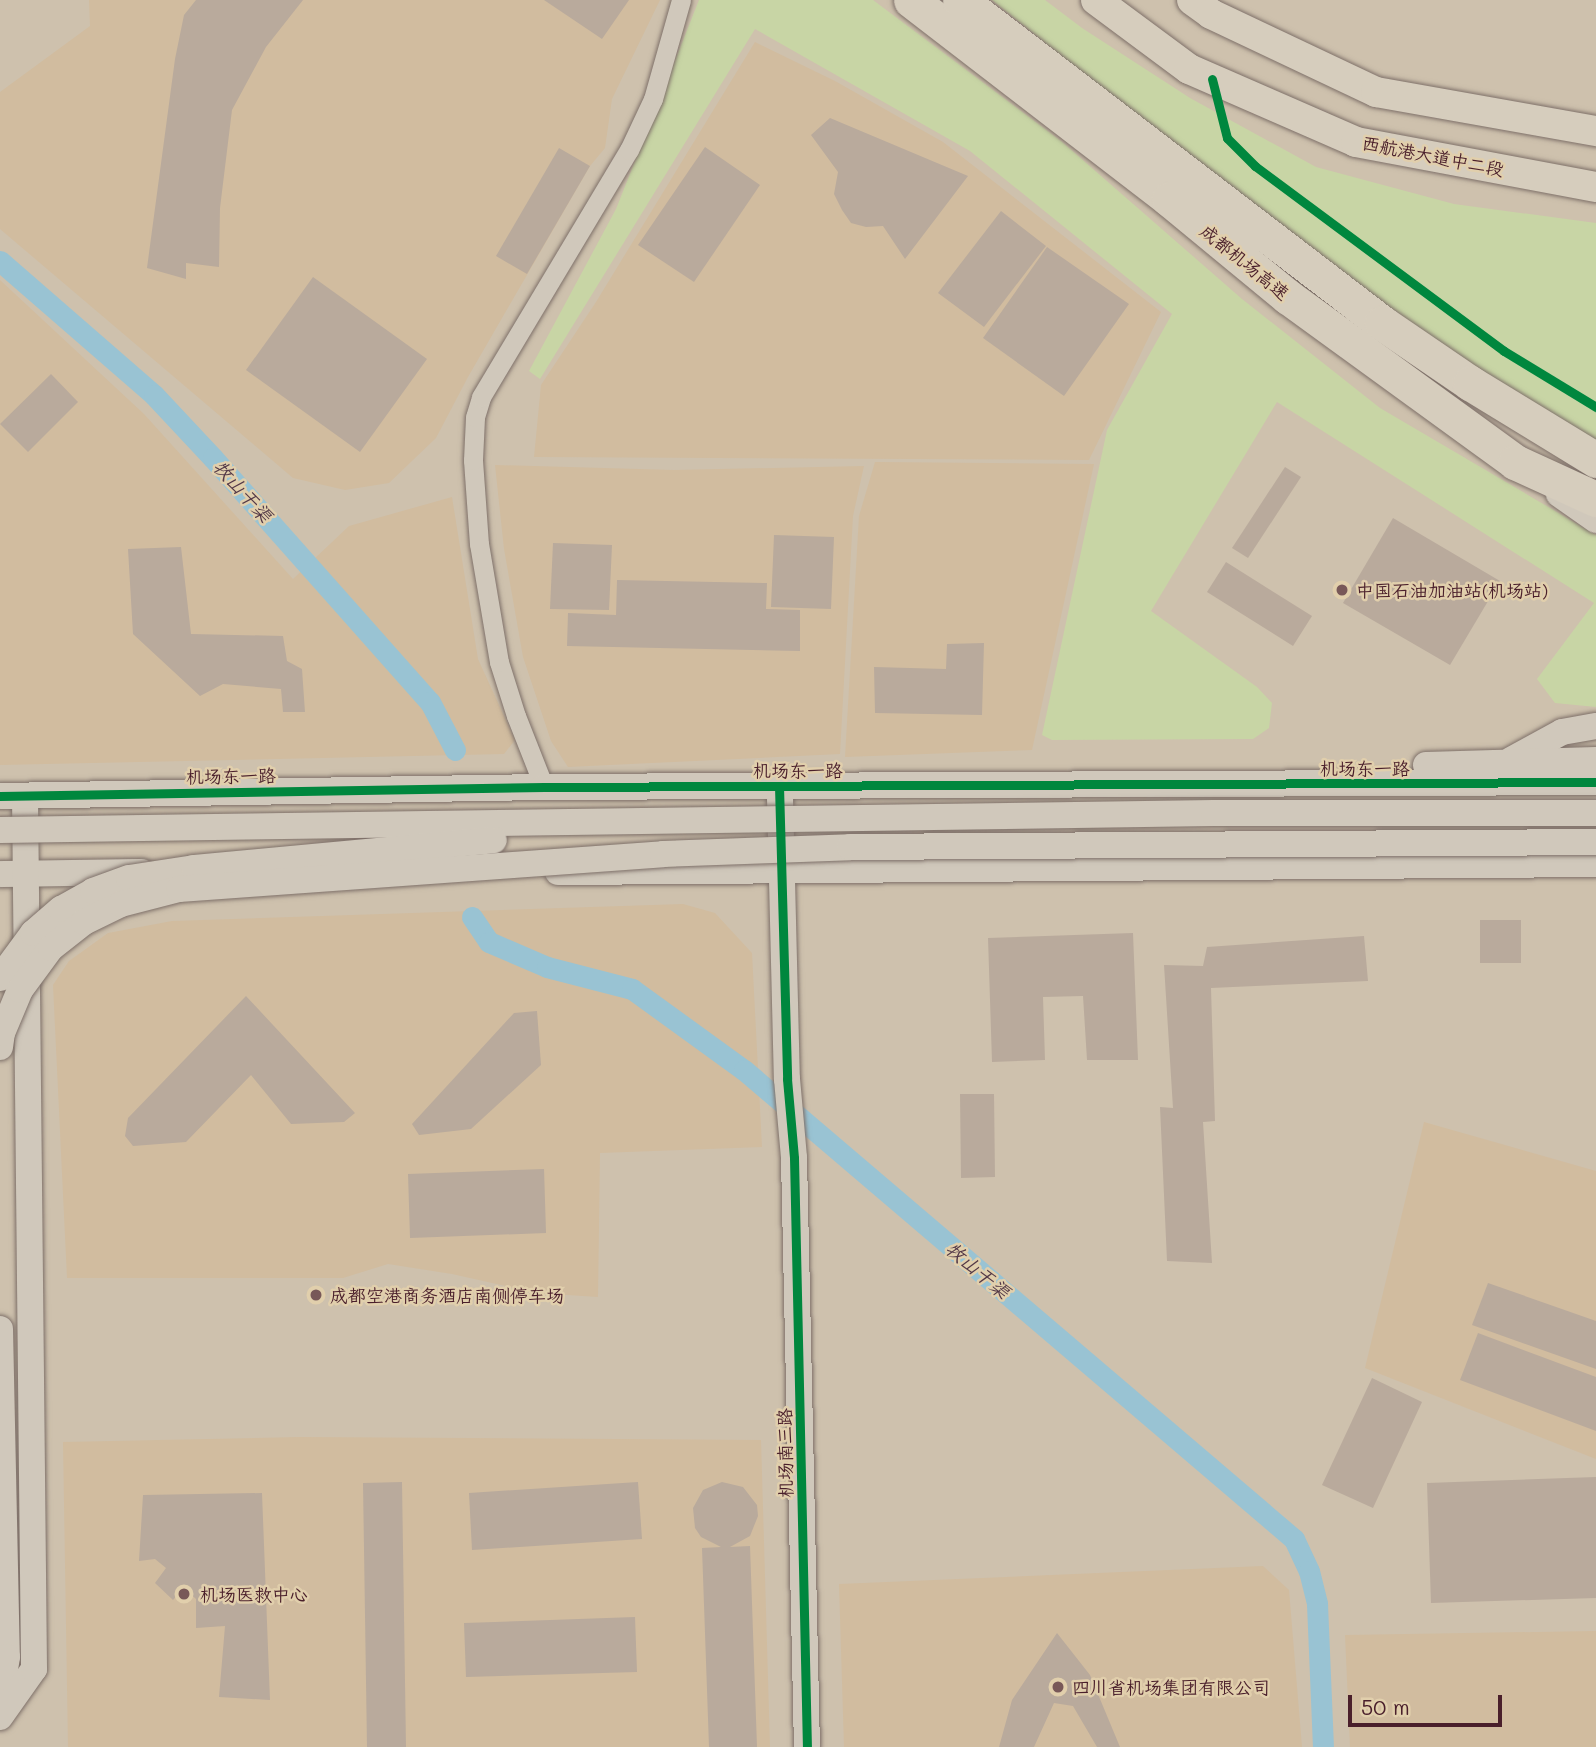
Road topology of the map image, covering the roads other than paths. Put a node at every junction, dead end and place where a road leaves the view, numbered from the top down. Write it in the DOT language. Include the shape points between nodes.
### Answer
graph roads {
  1 [pos="681,0"];
  2 [pos="911,0"];
  3 [pos="960,0"];
  4 [pos="1096,0"];
  5 [pos="1192,0"];
  6 [pos="1596,131"];
  7 [pos="1596,187"];
  8 [pos="1596,460"];
  9 [pos="1515,462"];
  10 [pos="1596,499"];
  11 [pos="1596,520"];
  12 [pos="1596,726"];
  13 [pos="1596,760"];
  14 [pos="1504,763"];
  15 [pos="1596,782"];
  16 [pos="1054,785"];
  17 [pos="779,786"];
  18 [pos="544,787"];
  19 [pos="12,796"];
  20 [pos="1596,813"];
  21 [pos="673,821"];
  22 [pos="0,830"];
  23 [pos="1596,842"];
  24 [pos="1596,864"];
  25 [pos="13,873"];
  26 [pos="784,873"];
  27 [pos="0,978"];
  28 [pos="0,1047"];
  29 [pos="0,1329"];
  30 [pos="0,1700"];
  31 [pos="0,1717"];
  32 [pos="807,1747"];
  1 -- 18 [label="street" via="653,99 629,150 481,397 475,417 479,544 499,662"];
  2 -- 9 [label="highway, 成都机场高速" via="1288,297"];
  3 -- 8 [label="highway, 成都机场高速" via="1382,323 1480,390"];
  4 -- 7 [label="main road, 西航港大道中二段" via="1189,69 1356,142"];
  5 -- 6 [label="main road" via="1211,14 1377,92"];
  9 -- 10 [label="highway, 成都机场高速"];
  9 -- 11 [label="street"];
  12 -- 14 [label="street" via="1562,732"];
  13 -- 14 [label="street"];
  14 -- 16 [label="street" via="1209,768 1106,775"];
  15 -- 16 [label="street, 机场东一路"];
  16 -- 17 [label="street, 机场东一路"];
  17 -- 18 [label="street, 机场东一路"];
  17 -- 26 [label="street, 机场南三路"];
  18 -- 19 [label="street, 机场东一路"];
  19 -- 25 [label="street"];
  20 -- 21 [label="street, bridge"];
  21 -- 22 [label="street, bridge"];
  21 -- 27 [label="street, bridge" via="148,874 93,891 61,909 33,933"];
  23 -- 28 [label="street, bridge" via="850,847 663,854 179,889 121,904 83,922 51,948 20,990"];
  24 -- 26 [label="street"];
  25 -- 26 [label="street"];
  25 -- 31 [label="street" via="34,1669"];
  26 -- 32 [label="street, 机场南三路"];
  29 -- 30 [label="street" via="7,1657"];
}
